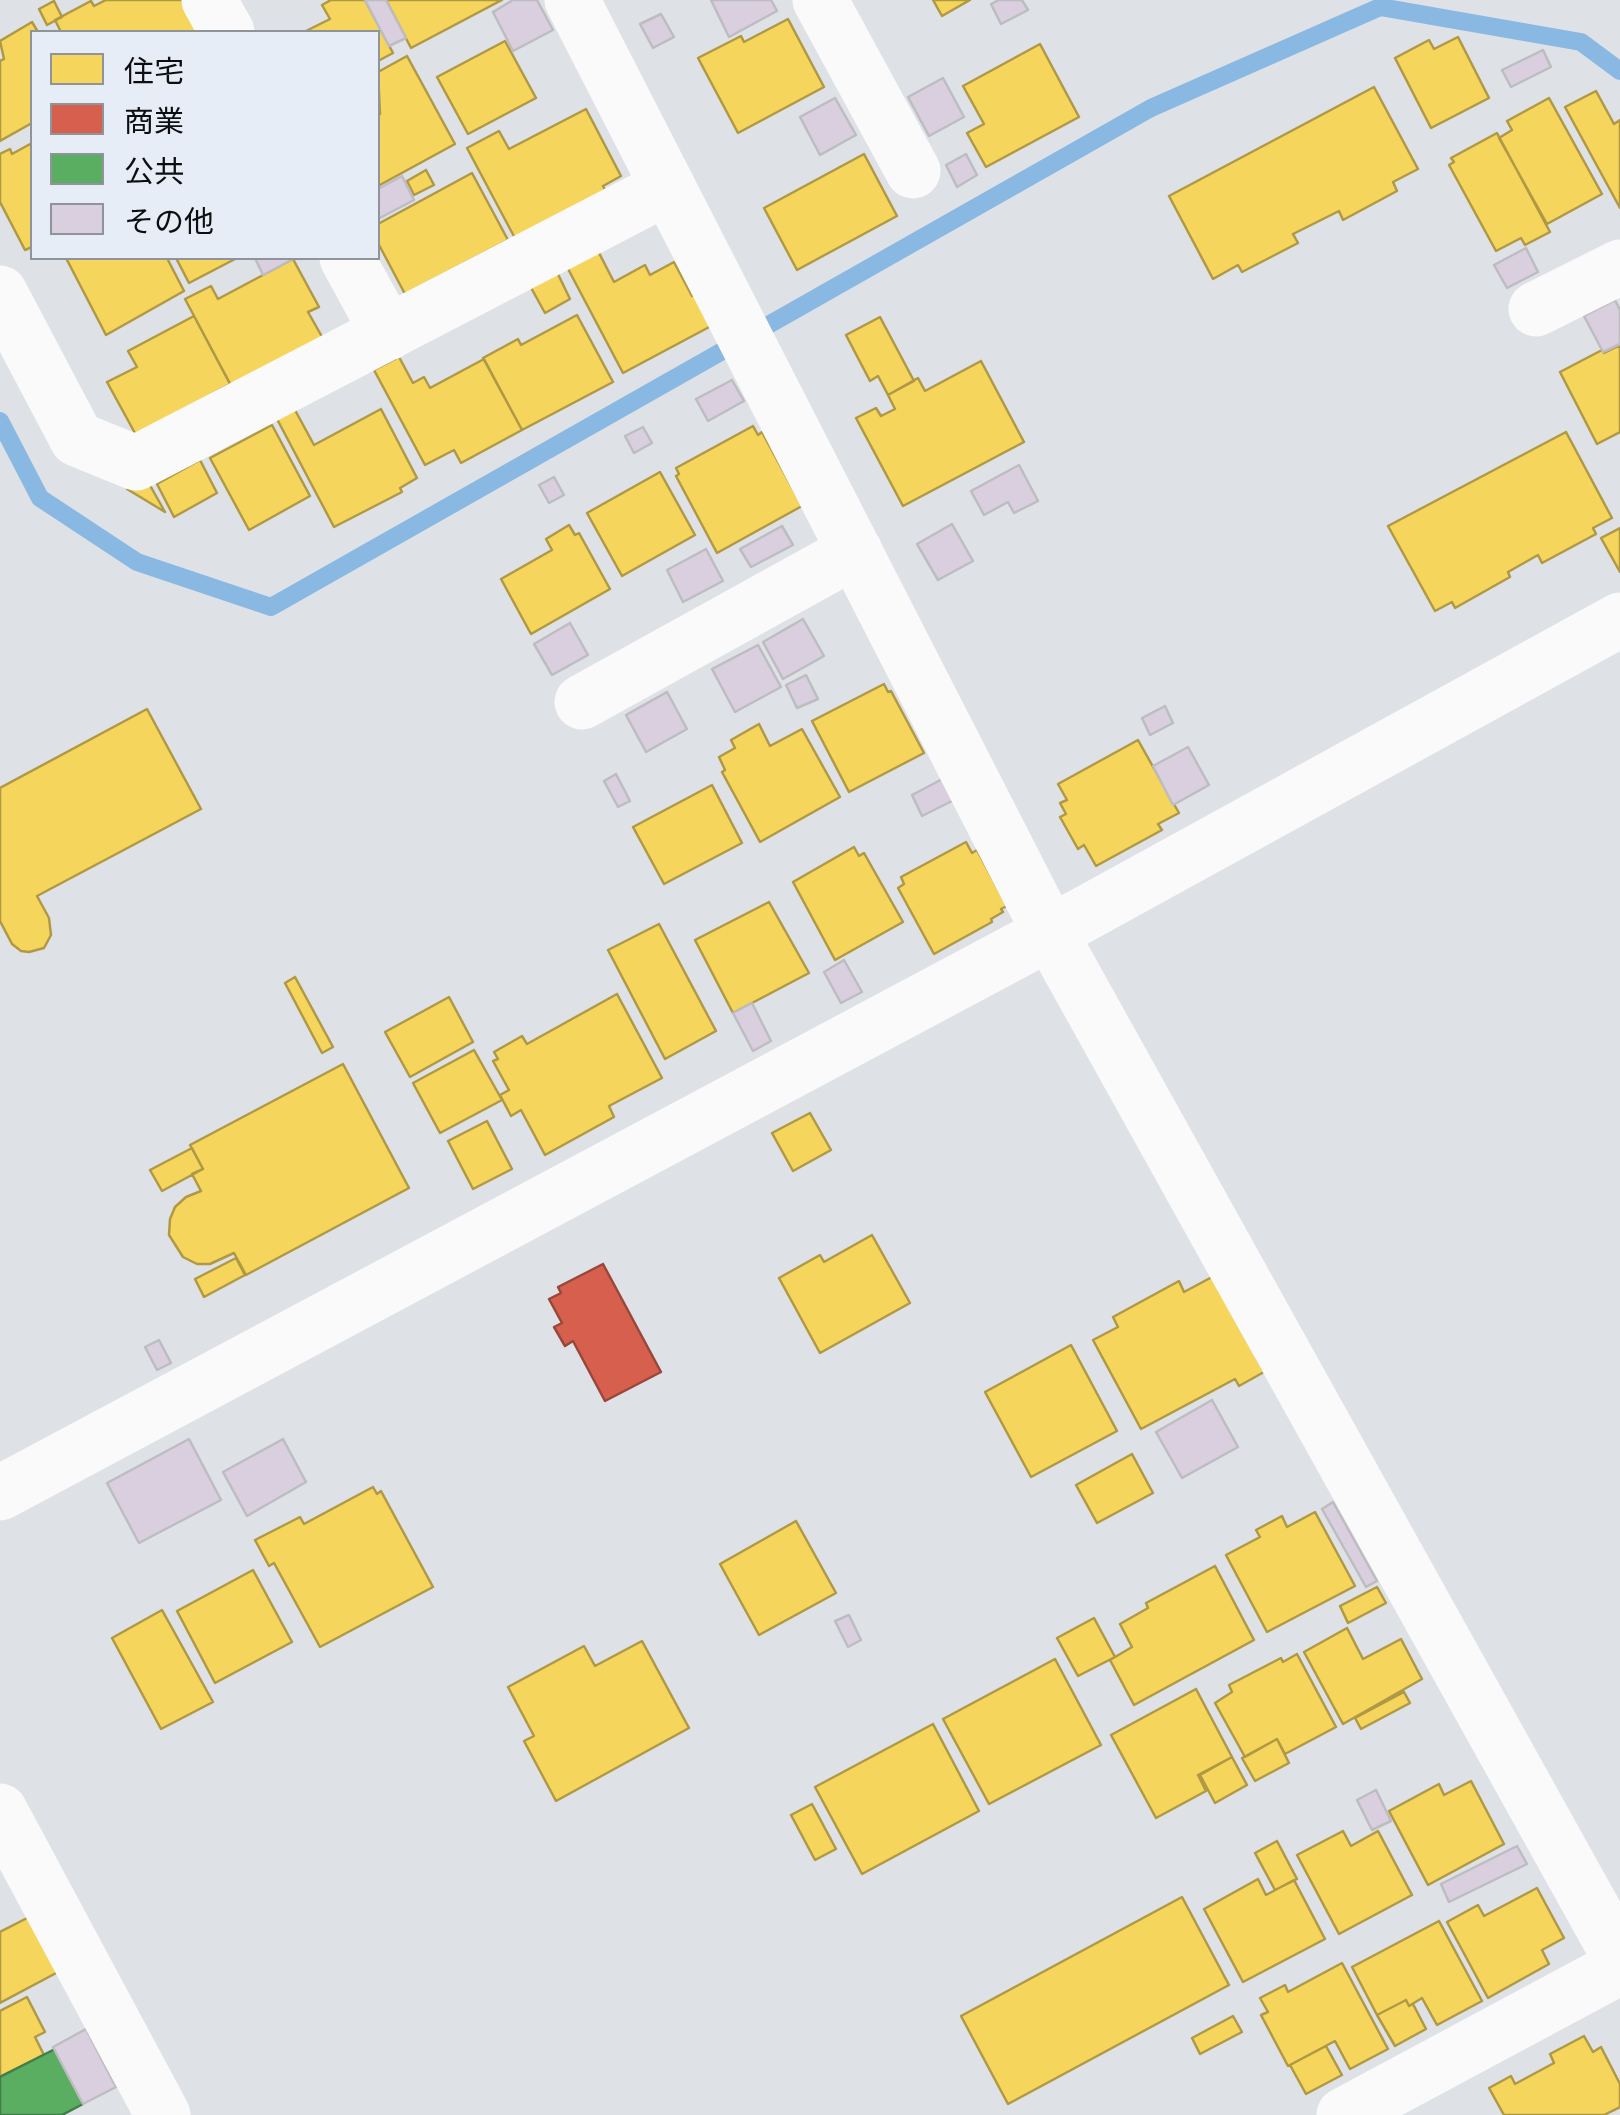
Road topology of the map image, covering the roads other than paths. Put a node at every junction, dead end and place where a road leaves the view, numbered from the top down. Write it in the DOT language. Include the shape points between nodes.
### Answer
graph roads {
  1 [pos="209,0"];
  2 [pos="572,0"];
  3 [pos="820,0"];
  4 [pos="226,30"];
  5 [pos="913,171"];
  6 [pos="668,187"];
  7 [pos="349,260"];
  8 [pos="1620,268"];
  9 [pos="0,293"];
  10 [pos="1536,309"];
  11 [pos="388,333"];
  12 [pos="854,551"];
  13 [pos="1620,620"];
  14 [pos="582,702"];
  15 [pos="1050,933"];
  16 [pos="0,1494"];
  17 [pos="0,1811"];
  18 [pos="1620,1958"];
  19 [pos="1620,1967"];
  20 [pos="163,2115"];
  21 [pos="1344,2115"];
  1 -- 4 [label="street"];
  2 -- 6 [label="street"];
  3 -- 5 [label="street"];
  6 -- 11 [label="street"];
  6 -- 12 [label="street"];
  7 -- 11 [label="street"];
  8 -- 10 [label="street"];
  9 -- 11 [label="street" via="77,439 136,463"];
  12 -- 14 [label="street"];
  12 -- 15 [label="street"];
  13 -- 15 [label="street"];
  15 -- 16 [label="street"];
  15 -- 18 [label="street"];
  17 -- 20 [label="street"];
  19 -- 21 [label="street"];
}
